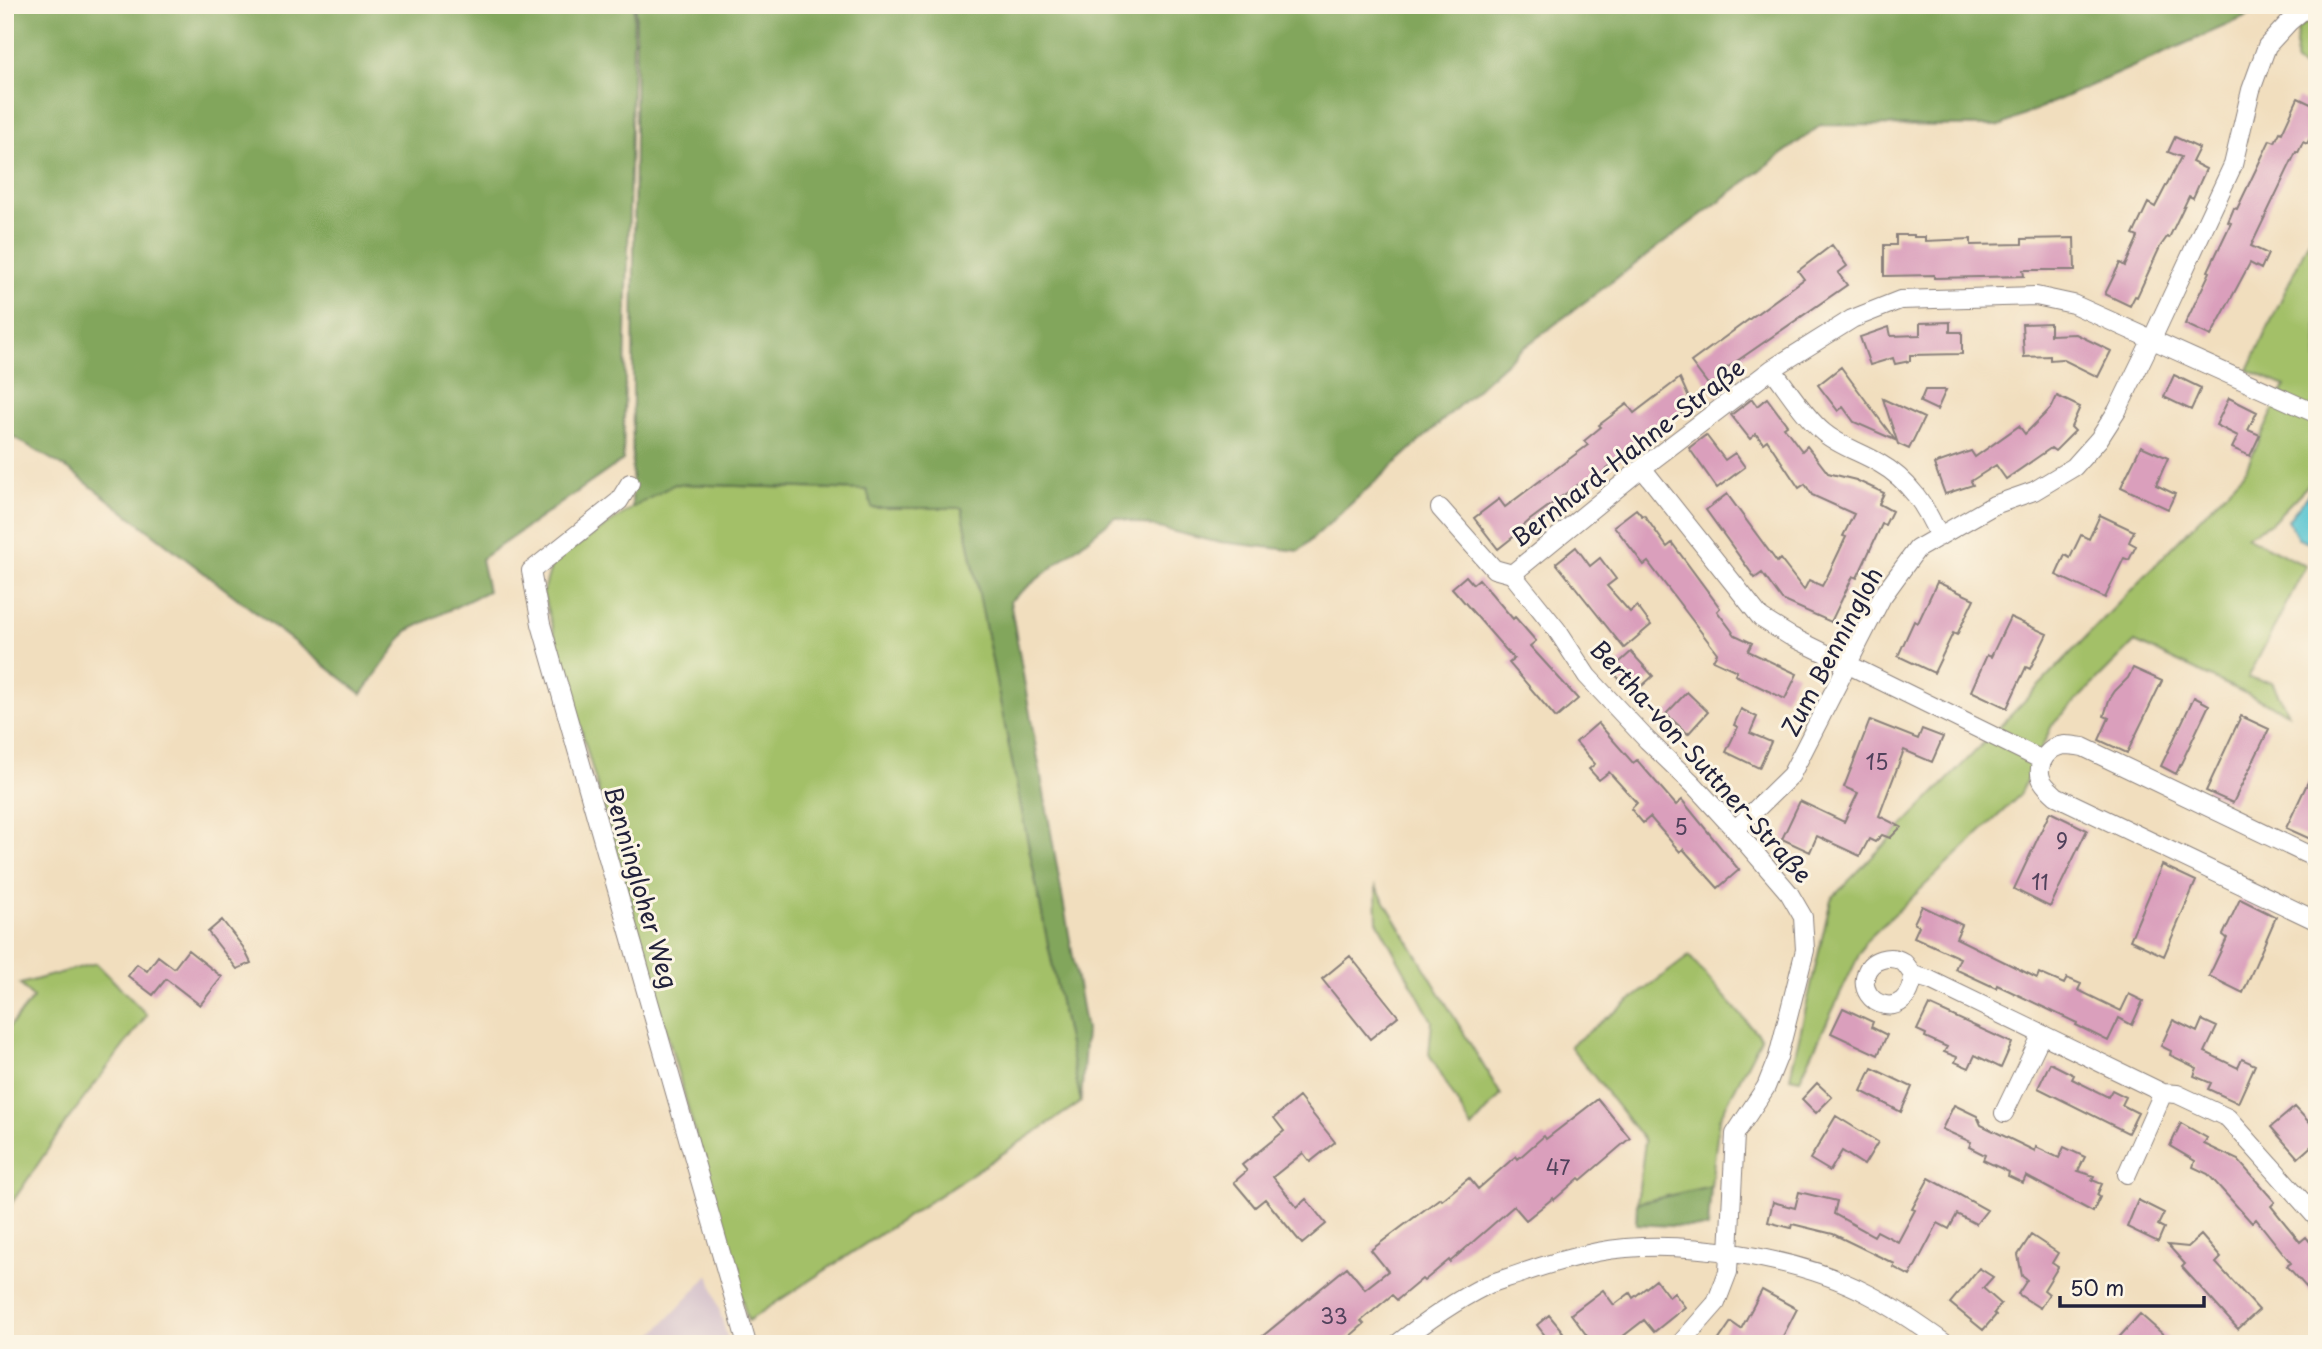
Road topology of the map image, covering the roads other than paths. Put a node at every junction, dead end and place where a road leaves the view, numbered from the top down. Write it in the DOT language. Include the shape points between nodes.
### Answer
graph roads {
  1 [pos="2309,5"];
  2 [pos="2152,339"];
  3 [pos="1772,369"];
  4 [pos="2310,411"];
  5 [pos="1642,468"];
  6 [pos="630,483"];
  7 [pos="1440,508"];
  8 [pos="1939,537"];
  9 [pos="1513,574"];
  10 [pos="1849,665"];
  11 [pos="2042,760"];
  12 [pos="1735,830"];
  13 [pos="2317,859"];
  14 [pos="2317,921"];
  15 [pos="1913,975"];
  16 [pos="2042,1034"];
  17 [pos="2163,1093"];
  18 [pos="2004,1113"];
  19 [pos="2127,1174"];
  20 [pos="2314,1207"];
  21 [pos="1728,1252"];
  22 [pos="747,1344"];
  23 [pos="1397,1344"];
  24 [pos="1680,1344"];
  25 [pos="1946,1344"];
  1 -- 2 [label="street, Zum Benningloh" via="2267,46 2232,165"];
  2 -- 3 [label="street, Bernhard-Hahne-Straße" via="2073,304 2036,296 1899,300 1852,319"];
  2 -- 4 [label="street"];
  2 -- 8 [label="street, Zum Benningloh" via="2117,411 2074,467"];
  3 -- 5 [label="street, Bernhard-Hahne-Straße"];
  3 -- 8 [label="street, Bernhard-Hahne-Straße" via="1821,431 1904,481 1927,510"];
  5 -- 9 [label="street, Bernhard-Hahne-Straße"];
  5 -- 10 [label="street" via="1761,618"];
  6 -- 22 [label="street, Benningloher Weg" via="619,500 531,571 541,624"];
  7 -- 9 [label="street, Bertha-von-Suttner-Straße" via="1494,569"];
  8 -- 10 [label="street, Zum Benningloh" via="1917,549 1882,597"];
  9 -- 12 [label="street, Bertha-von-Suttner-Straße" via="1587,676"];
  10 -- 11 [label="street"];
  10 -- 12 [label="street, Zum Benningloh" via="1791,775"];
  11 -- 13 [label="street" via="2051,749 2063,745 2083,747"];
  11 -- 14 [label="street" via="2041,781 2056,796"];
  12 -- 21 [label="street, Bertha-von-Suttner-Straße" via="1794,901 1803,918 1805,950 1779,1057 1766,1087 1735,1134"];
  15 -- 16 [label="street"];
  16 -- 17 [label="street"];
  16 -- 18 [label="street"];
  17 -- 19 [label="street"];
  17 -- 20 [label="street" via="2177,1094 2228,1118"];
  21 -- 23 [label="street" via="1653,1248 1598,1252 1541,1267 1488,1285 1432,1316"];
  21 -- 24 [label="street, Bertha-von-Suttner-Straße" via="1728,1272 1716,1303"];
  21 -- 25 [label="street" via="1833,1278 1869,1294"];
}
